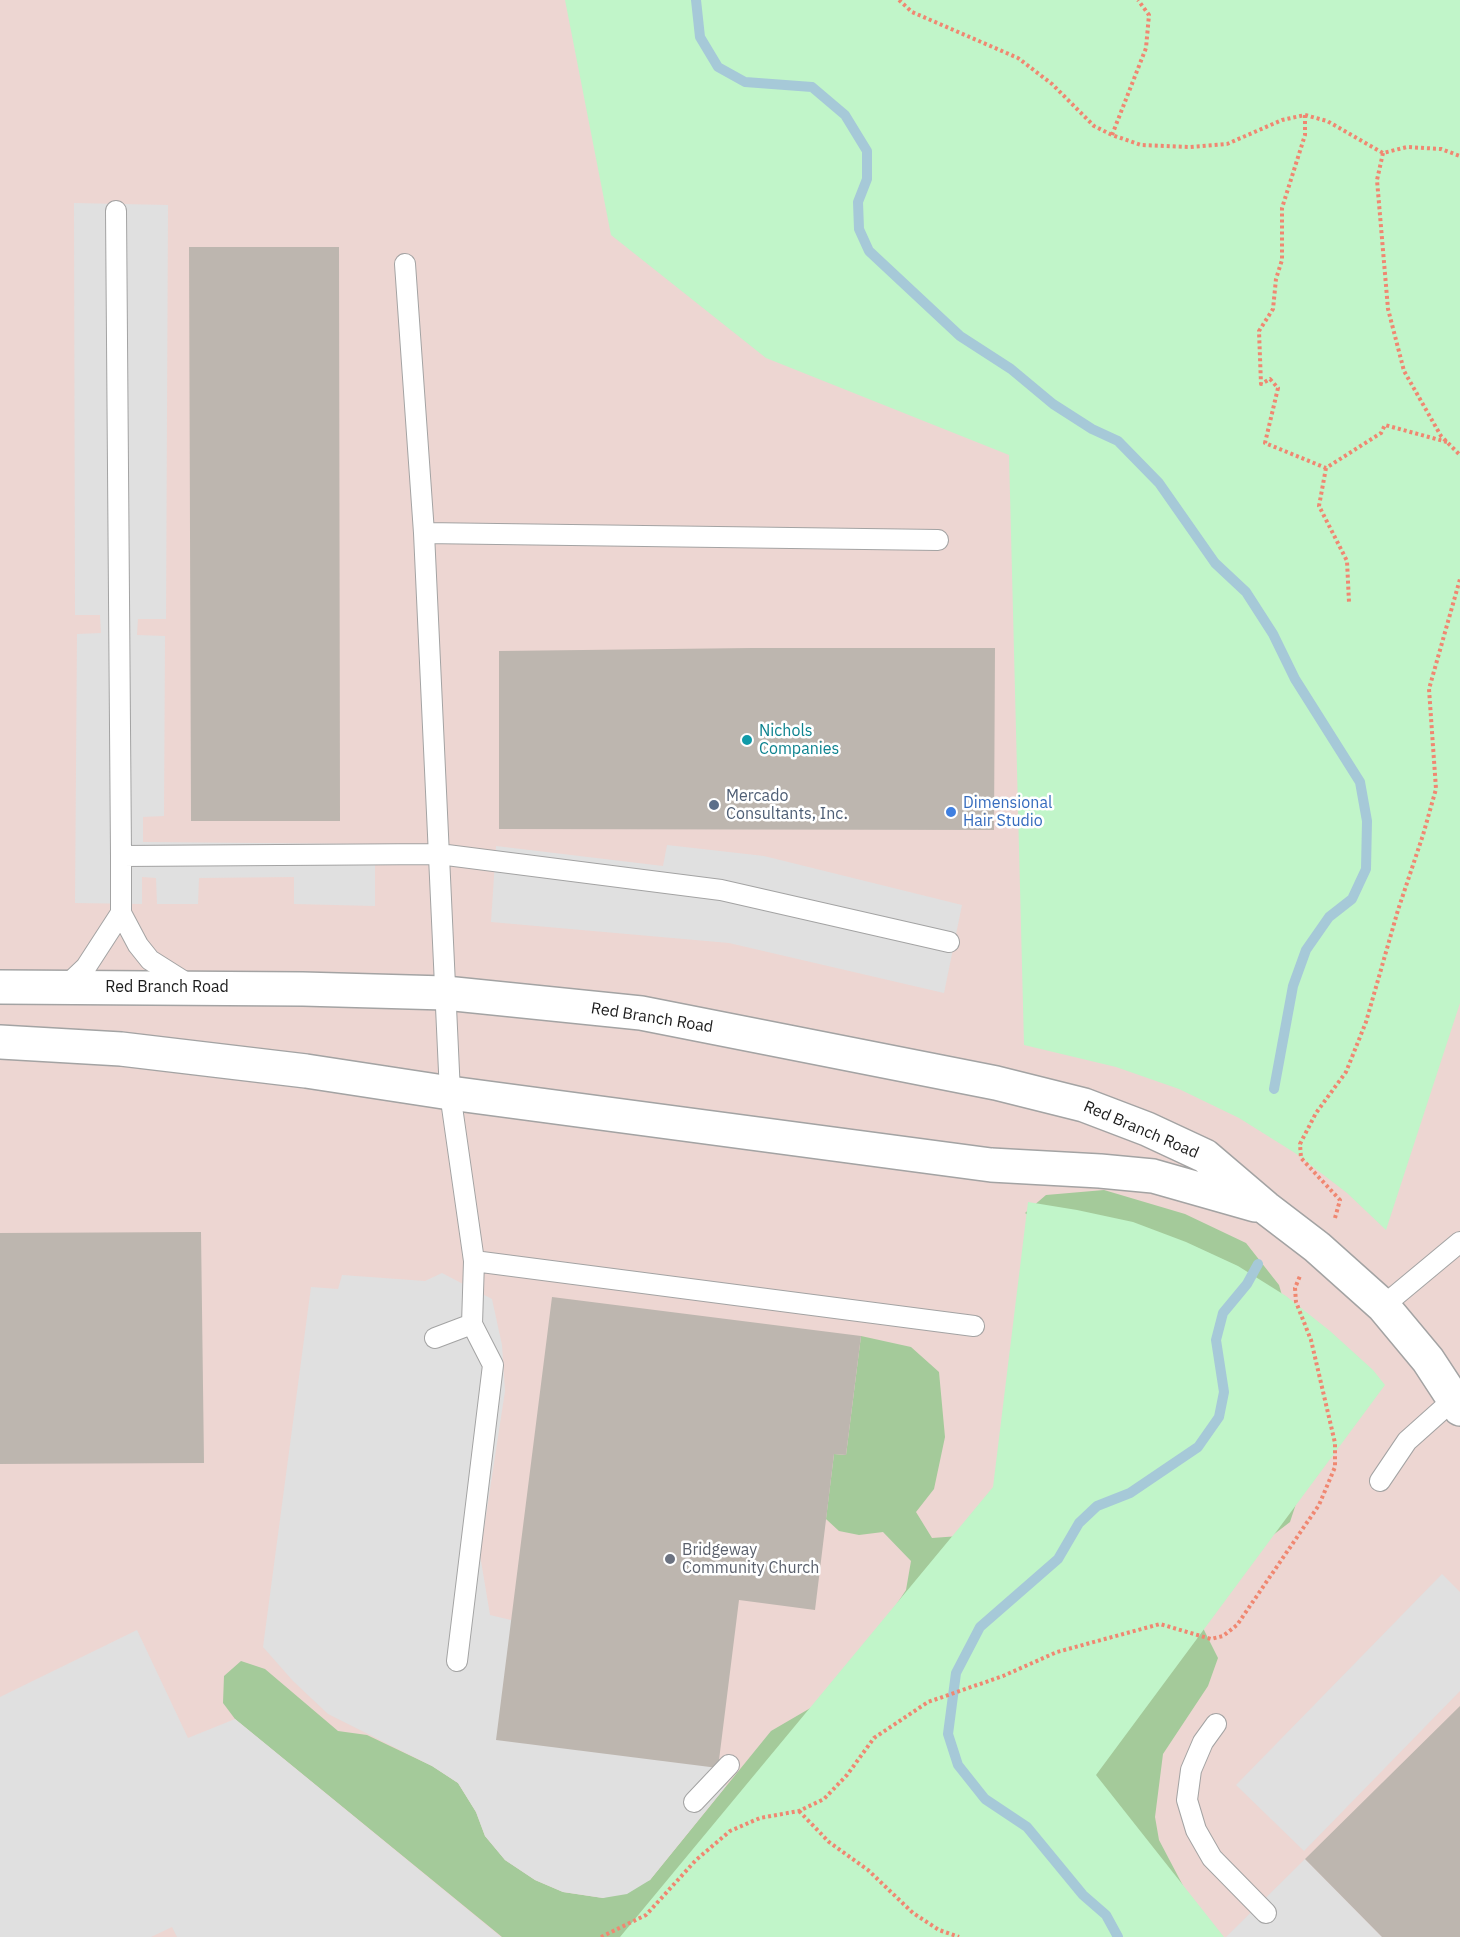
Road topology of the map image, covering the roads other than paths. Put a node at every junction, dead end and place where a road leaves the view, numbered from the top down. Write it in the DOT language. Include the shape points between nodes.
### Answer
graph roads {
  1 [pos="116,211"];
  2 [pos="405,264"];
  3 [pos="424,533"];
  4 [pos="938,540"];
  5 [pos="439,854"];
  6 [pos="121,856"];
  7 [pos="121,913"];
  8 [pos="950,942"];
  9 [pos="0,987"];
  10 [pos="65,987"];
  11 [pos="195,988"];
  12 [pos="445,993"];
  13 [pos="0,1042"];
  14 [pos="450,1093"];
  15 [pos="1266,1208"];
  16 [pos="1460,1242"];
  17 [pos="474,1261"];
  18 [pos="1383,1306"];
  19 [pos="472,1324"];
  20 [pos="974,1326"];
  21 [pos="435,1338"];
  22 [pos="1457,1404"];
  23 [pos="1380,1481"];
  24 [pos="457,1661"];
  25 [pos="1216,1724"];
  26 [pos="729,1765"];
  27 [pos="694,1802"];
  28 [pos="1266,1913"];
  1 -- 6 [label="lane"];
  2 -- 3 [label="lane"];
  3 -- 4 [label="lane"];
  3 -- 5 [label="lane"];
  5 -- 6 [label="lane"];
  5 -- 8 [label="lane" via="721,890"];
  5 -- 12 [label="lane"];
  6 -- 7 [label="lane"];
  7 -- 10 [label="lane" via="86,967"];
  7 -- 11 [label="lane" via="150,960"];
  9 -- 10 [label="street, Red Branch Road"];
  10 -- 11 [label="street, Red Branch Road"];
  11 -- 12 [label="street, Red Branch Road"];
  12 -- 14 [label="lane"];
  12 -- 15 [label="street, Red Branch Road" via="641,1013 996,1083 1084,1105 1205,1156"];
  13 -- 14 [label="street, Red Branch Road" via="121,1049"];
  14 -- 15 [label="street, Red Branch Road" via="991,1165 1153,1176"];
  14 -- 17 [label="lane"];
  15 -- 18 [label="street, Red Branch Road"];
  16 -- 18 [label="lane"];
  17 -- 19 [label="lane"];
  17 -- 20 [label="lane"];
  18 -- 22 [label="street, Red Branch Road" via="1428,1360"];
  19 -- 21 [label="lane"];
  19 -- 24 [label="lane" via="493,1365"];
  22 -- 23 [label="lane" via="1407,1441"];
  25 -- 28 [label="lane" via="1191,1770 1187,1800 1196,1830 1212,1858"];
  26 -- 27 [label="lane"];
}
